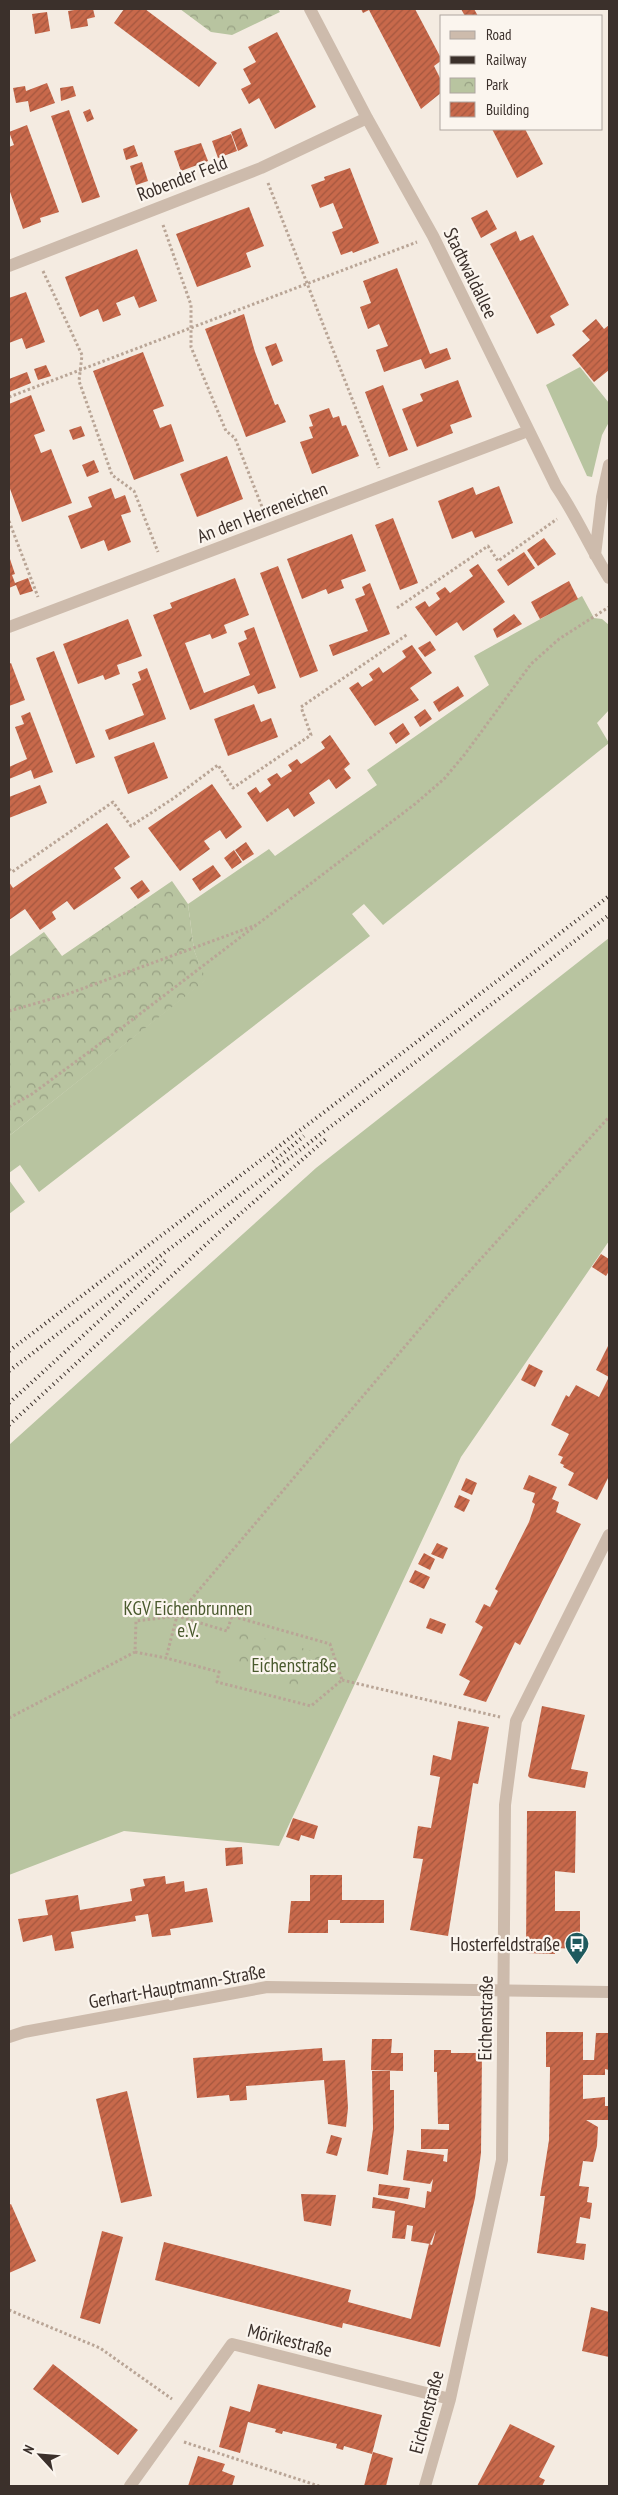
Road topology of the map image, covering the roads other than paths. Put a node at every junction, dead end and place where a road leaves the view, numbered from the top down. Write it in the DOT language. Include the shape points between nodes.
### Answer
graph roads {
  1 [pos="310,9"];
  2 [pos="367,118"];
  3 [pos="9,266"];
  4 [pos="528,431"];
  5 [pos="609,465"];
  6 [pos="594,555"];
  7 [pos="609,578"];
  8 [pos="9,627"];
  9 [pos="609,1534"];
  10 [pos="504,1992"];
  11 [pos="609,1992"];
  12 [pos="9,2037"];
  13 [pos="450,2400"];
  14 [pos="130,2486"];
  15 [pos="425,2486"];
  1 -- 2 [label="street, Stadtwaldallee"];
  2 -- 3 [label="street, Robender Feld" via="261,168"];
  2 -- 4 [label="street, Stadtwaldallee" via="433,236"];
  4 -- 6 [label="street, Stadtwaldallee"];
  4 -- 8 [label="street, An den Herreneichen"];
  5 -- 6 [label="street"];
  6 -- 7 [label="street"];
  9 -- 10 [label="street, Eichenstraße" via="516,1721 505,1804"];
  10 -- 11 [label="street"];
  10 -- 12 [label="street, Gerhart-Hauptmann-Straße" via="267,1987"];
  10 -- 13 [label="street, Eichenstraße" via="502,2160"];
  13 -- 14 [label="street, Mörikestraße" via="232,2344"];
  13 -- 15 [label="street, Eichenstraße"];
}
